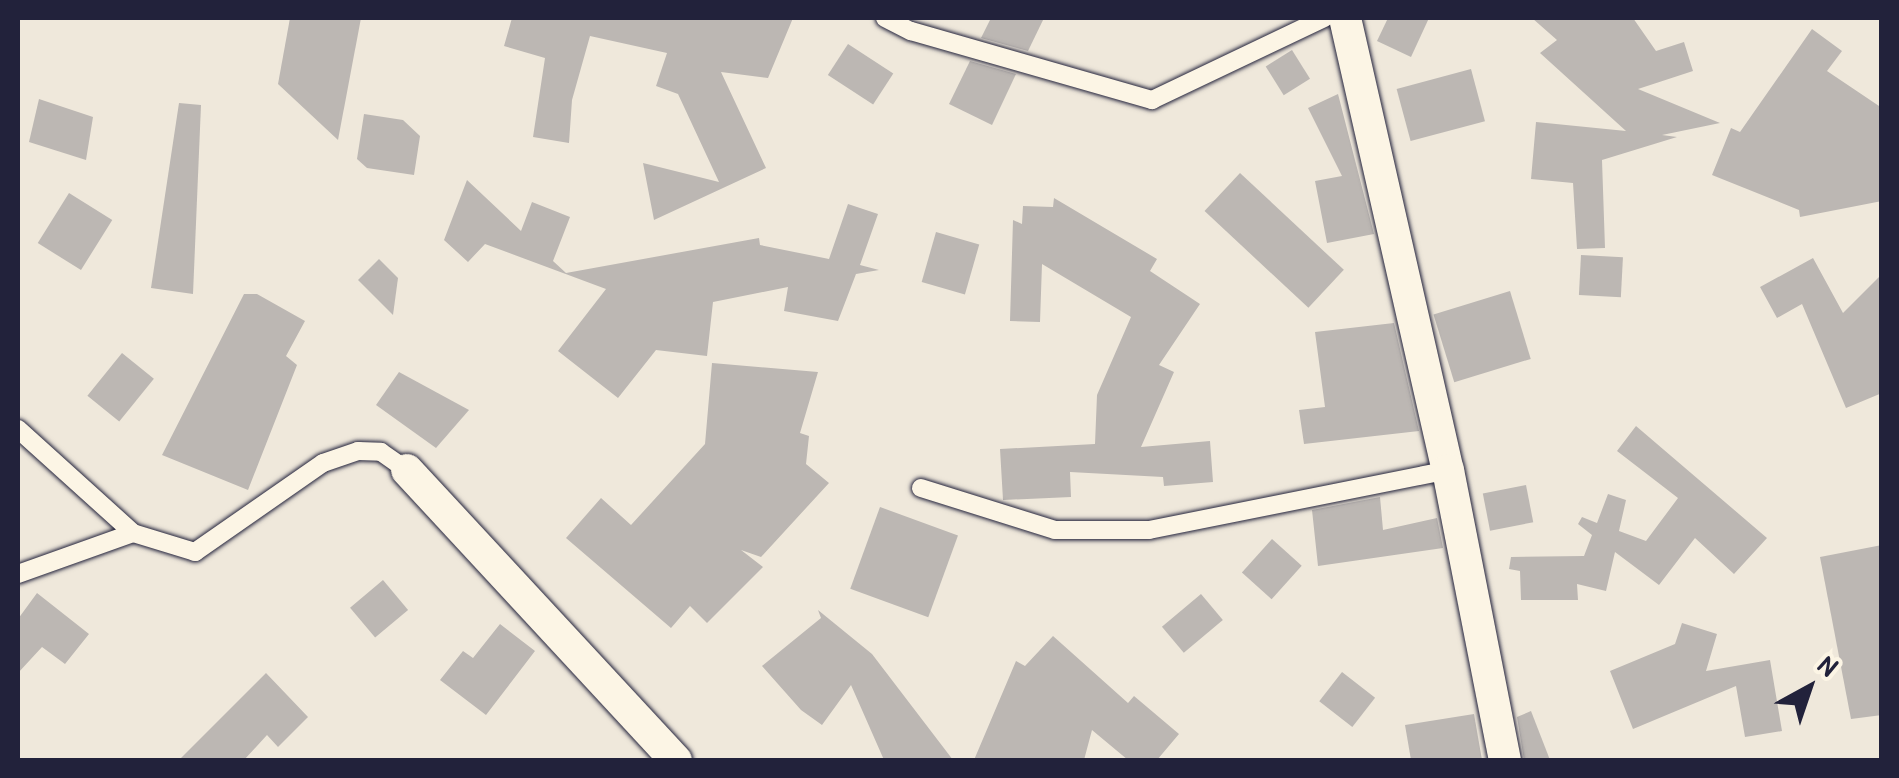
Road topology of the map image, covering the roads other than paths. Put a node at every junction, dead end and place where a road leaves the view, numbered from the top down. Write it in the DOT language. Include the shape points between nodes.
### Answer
graph roads {
  1 [pos="885,18"];
  2 [pos="1324,18"];
  3 [pos="1345,18"];
  4 [pos="18,430"];
  5 [pos="408,470"];
  6 [pos="1448,470"];
  7 [pos="921,488"];
  8 [pos="133,533"];
  9 [pos="18,574"];
  10 [pos="676,760"];
  11 [pos="1504,760"];
  1 -- 2 [label="lane" via="1152,100"];
  3 -- 6 [label="street"];
  4 -- 8 [label="lane"];
  5 -- 8 [label="lane" via="381,452 358,451 323,463 195,552 164,548"];
  5 -- 10 [label="street"];
  6 -- 7 [label="lane" via="1149,530 1055,530"];
  6 -- 11 [label="street"];
  8 -- 9 [label="lane"];
}
